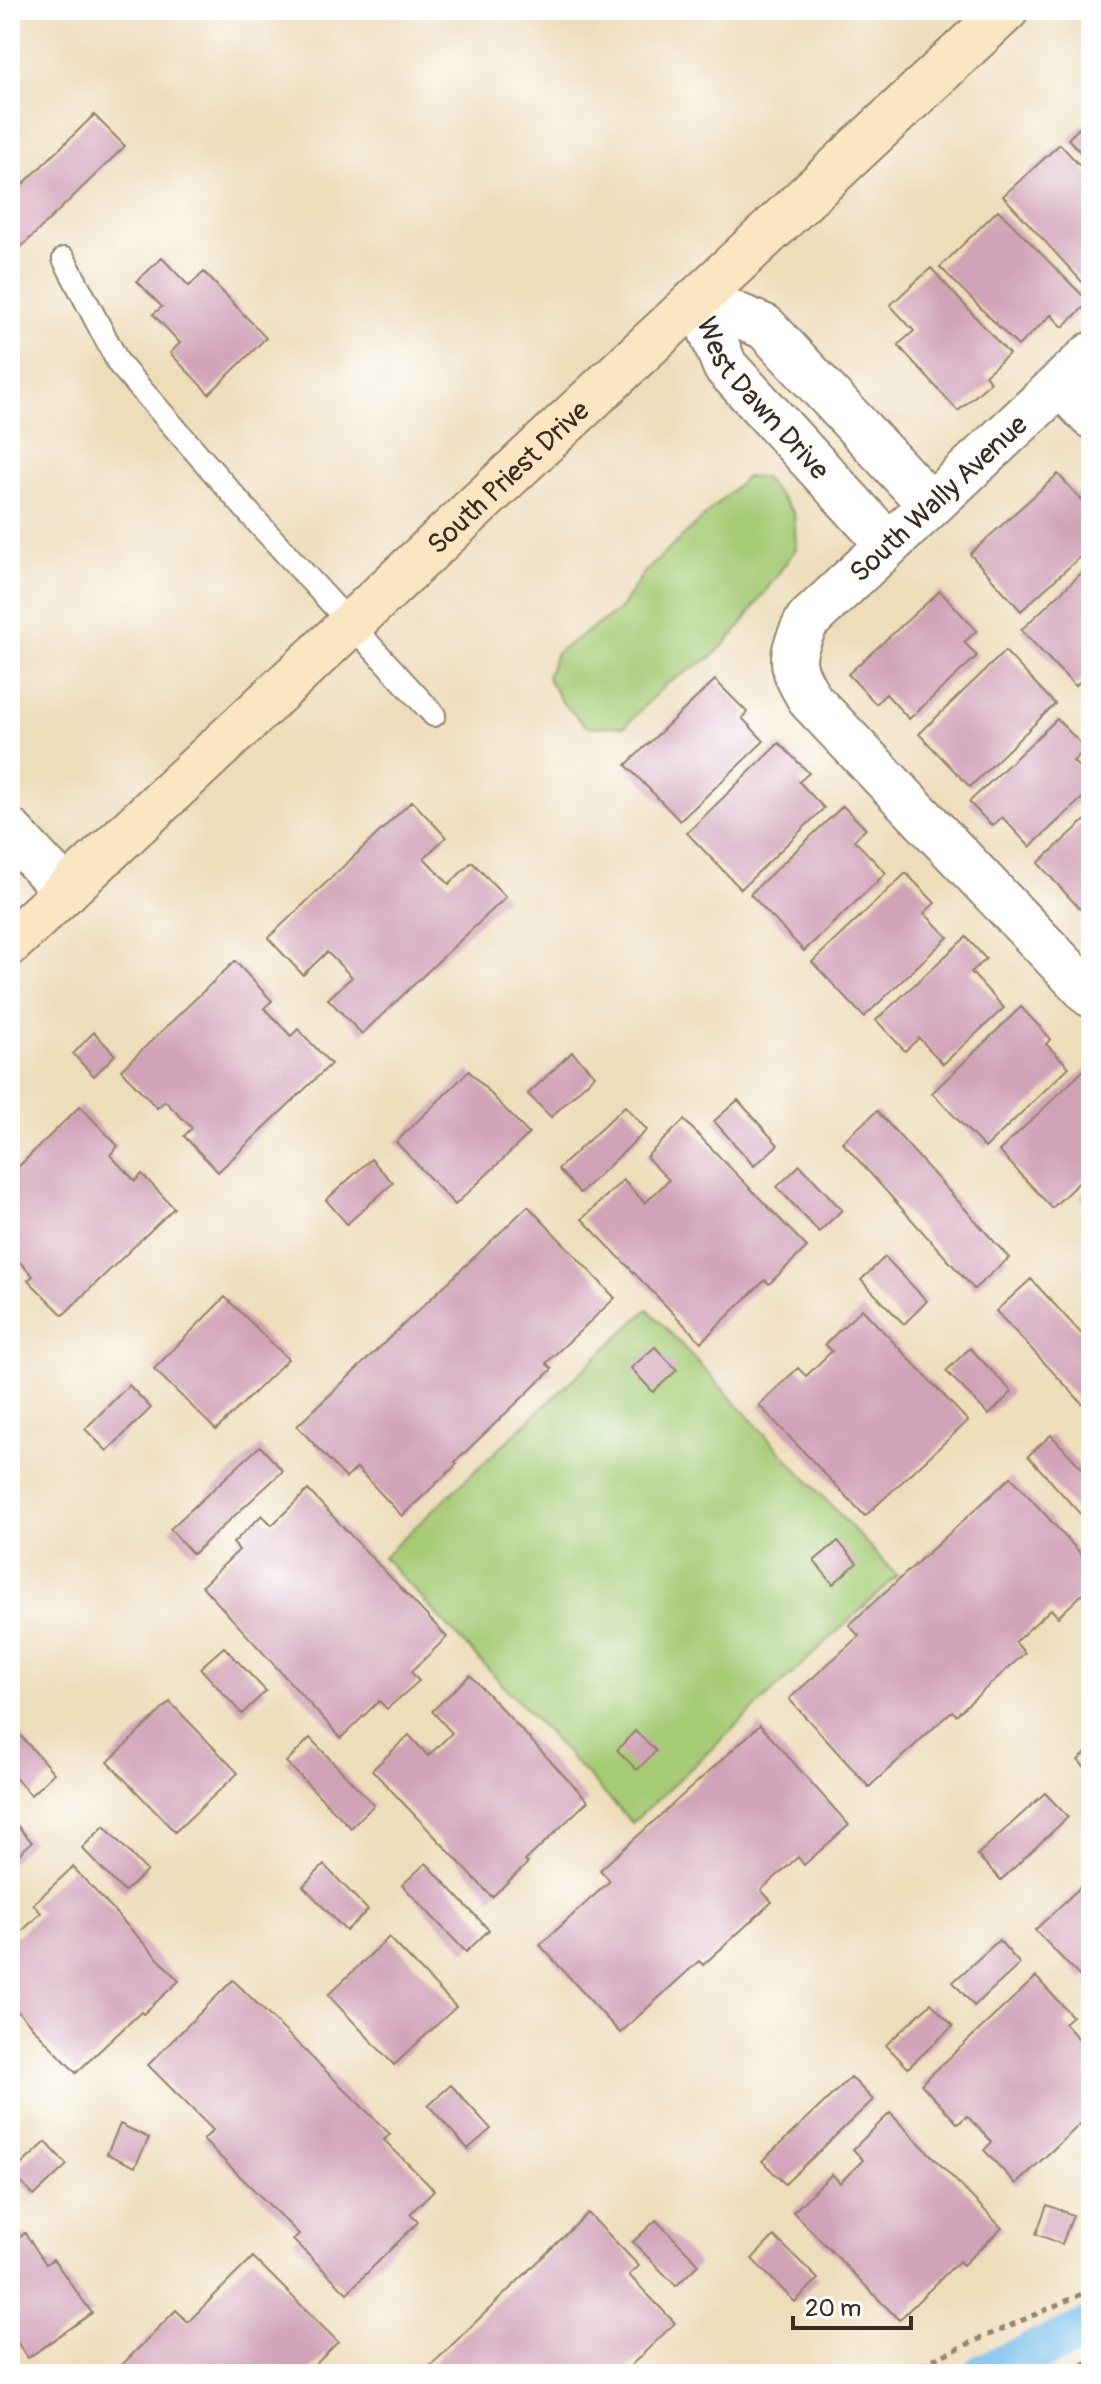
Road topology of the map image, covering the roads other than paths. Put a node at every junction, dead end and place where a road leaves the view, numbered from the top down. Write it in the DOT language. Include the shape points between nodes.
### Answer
graph roads {
  1 [pos="1006,10"];
  2 [pos="64,259"];
  3 [pos="698,299"];
  4 [pos="1091,355"];
  5 [pos="1060,384"];
  6 [pos="1091,416"];
  7 [pos="861,430"];
  8 [pos="819,469"];
  9 [pos="930,504"];
  10 [pos="888,544"];
  11 [pos="350,626"];
  12 [pos="434,715"];
  13 [pos="10,831"];
  14 [pos="66,891"];
  15 [pos="10,943"];
  16 [pos="1091,995"];
  1 -- 3 [label="main road, South Priest Drive"];
  2 -- 11 [label="lane" via="119,364"];
  3 -- 7 [label="street, West Dawn Drive" via="765,327"];
  3 -- 8 [label="street, West Dawn Drive" via="725,366"];
  3 -- 11 [label="main road, South Priest Drive"];
  4 -- 5 [label="street, South Wally Avenue"];
  5 -- 6 [label="street"];
  5 -- 9 [label="street, South Wally Avenue"];
  7 -- 8 [label="street"];
  7 -- 9 [label="street, West Dawn Drive"];
  8 -- 10 [label="street, West Dawn Drive"];
  9 -- 10 [label="street, South Wally Avenue"];
  10 -- 16 [label="street, South Wally Avenue" via="807,621 794,647 795,674 811,701"];
  11 -- 12 [label="lane"];
  11 -- 14 [label="main road, South Priest Drive"];
  13 -- 14 [label="street"];
  14 -- 15 [label="main road, South Priest Drive"];
}
